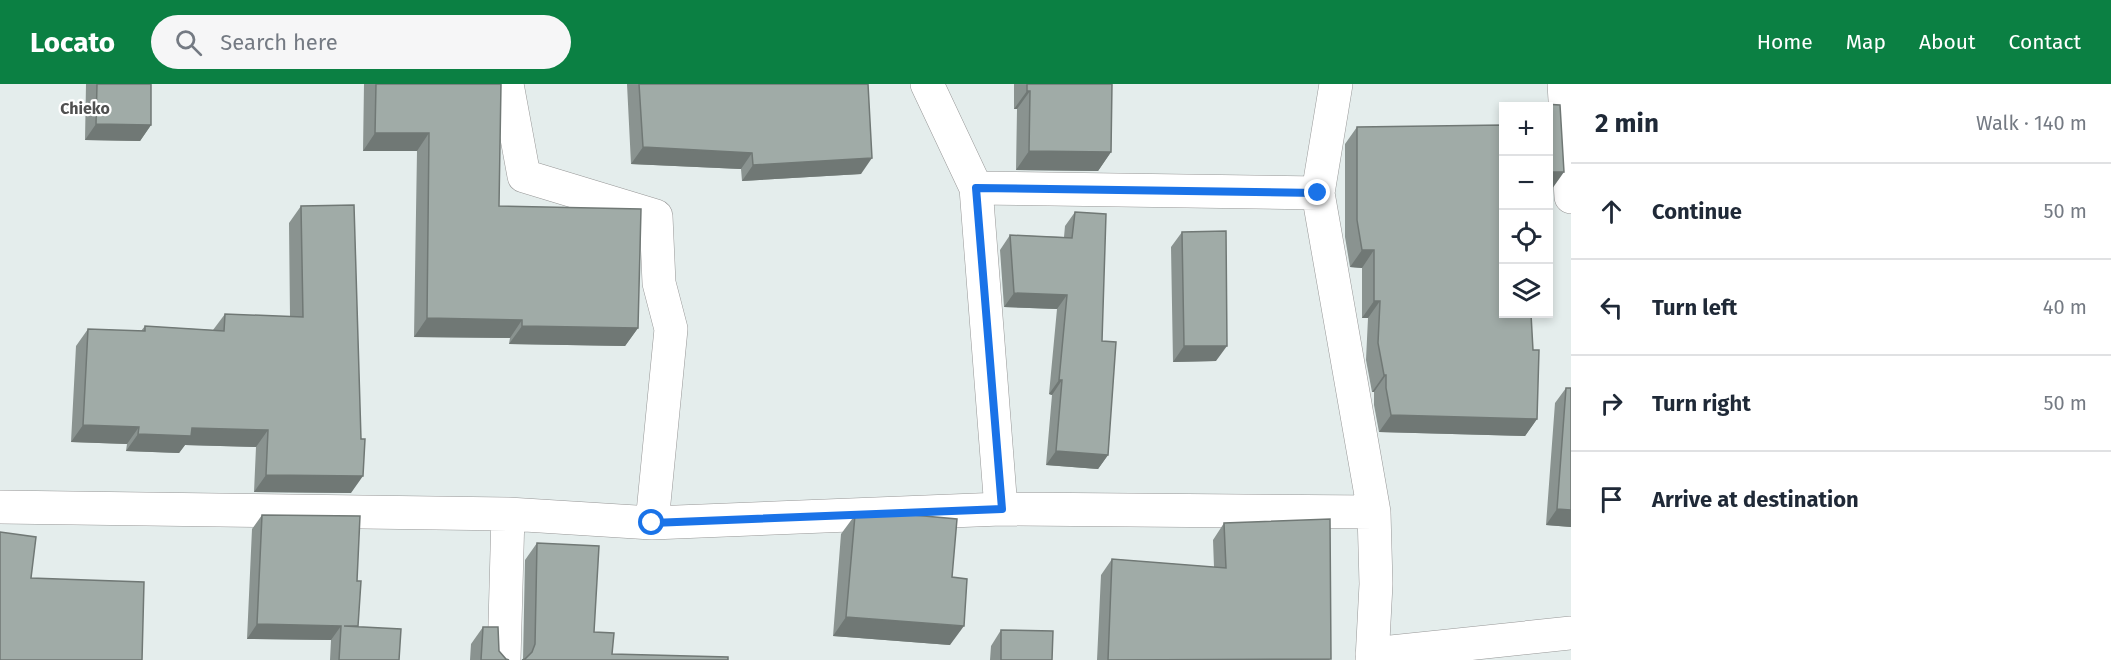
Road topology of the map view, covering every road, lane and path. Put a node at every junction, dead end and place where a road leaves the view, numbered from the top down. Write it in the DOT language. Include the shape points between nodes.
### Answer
graph roads {
  1 [pos="507,84"];
  2 [pos="927,84"];
  3 [pos="1336,84"];
  4 [pos="1564,84"];
  5 [pos="976,188"];
  6 [pos="1318,193"];
  7 [pos="1571,197"];
  8 [pos="0,507"];
  9 [pos="1002,509"];
  10 [pos="1374,512"];
  11 [pos="508,514"];
  12 [pos="652,523"];
  13 [pos="1571,633"];
  14 [pos="1372,657"];
  15 [pos="504,660"];
  1 -- 12 [label="street" via="524,176 656,216 659,283 671,329"];
  2 -- 5 [label="street"];
  3 -- 6 [label="street"];
  4 -- 7 [label="street"];
  5 -- 6 [label="street"];
  5 -- 9 [label="street"];
  6 -- 10 [label="street"];
  8 -- 11 [label="street"];
  9 -- 10 [label="street"];
  9 -- 12 [label="street"];
  10 -- 14 [label="street"];
  11 -- 12 [label="street"];
  11 -- 15 [label="street"];
  13 -- 14 [label="street"];
}
